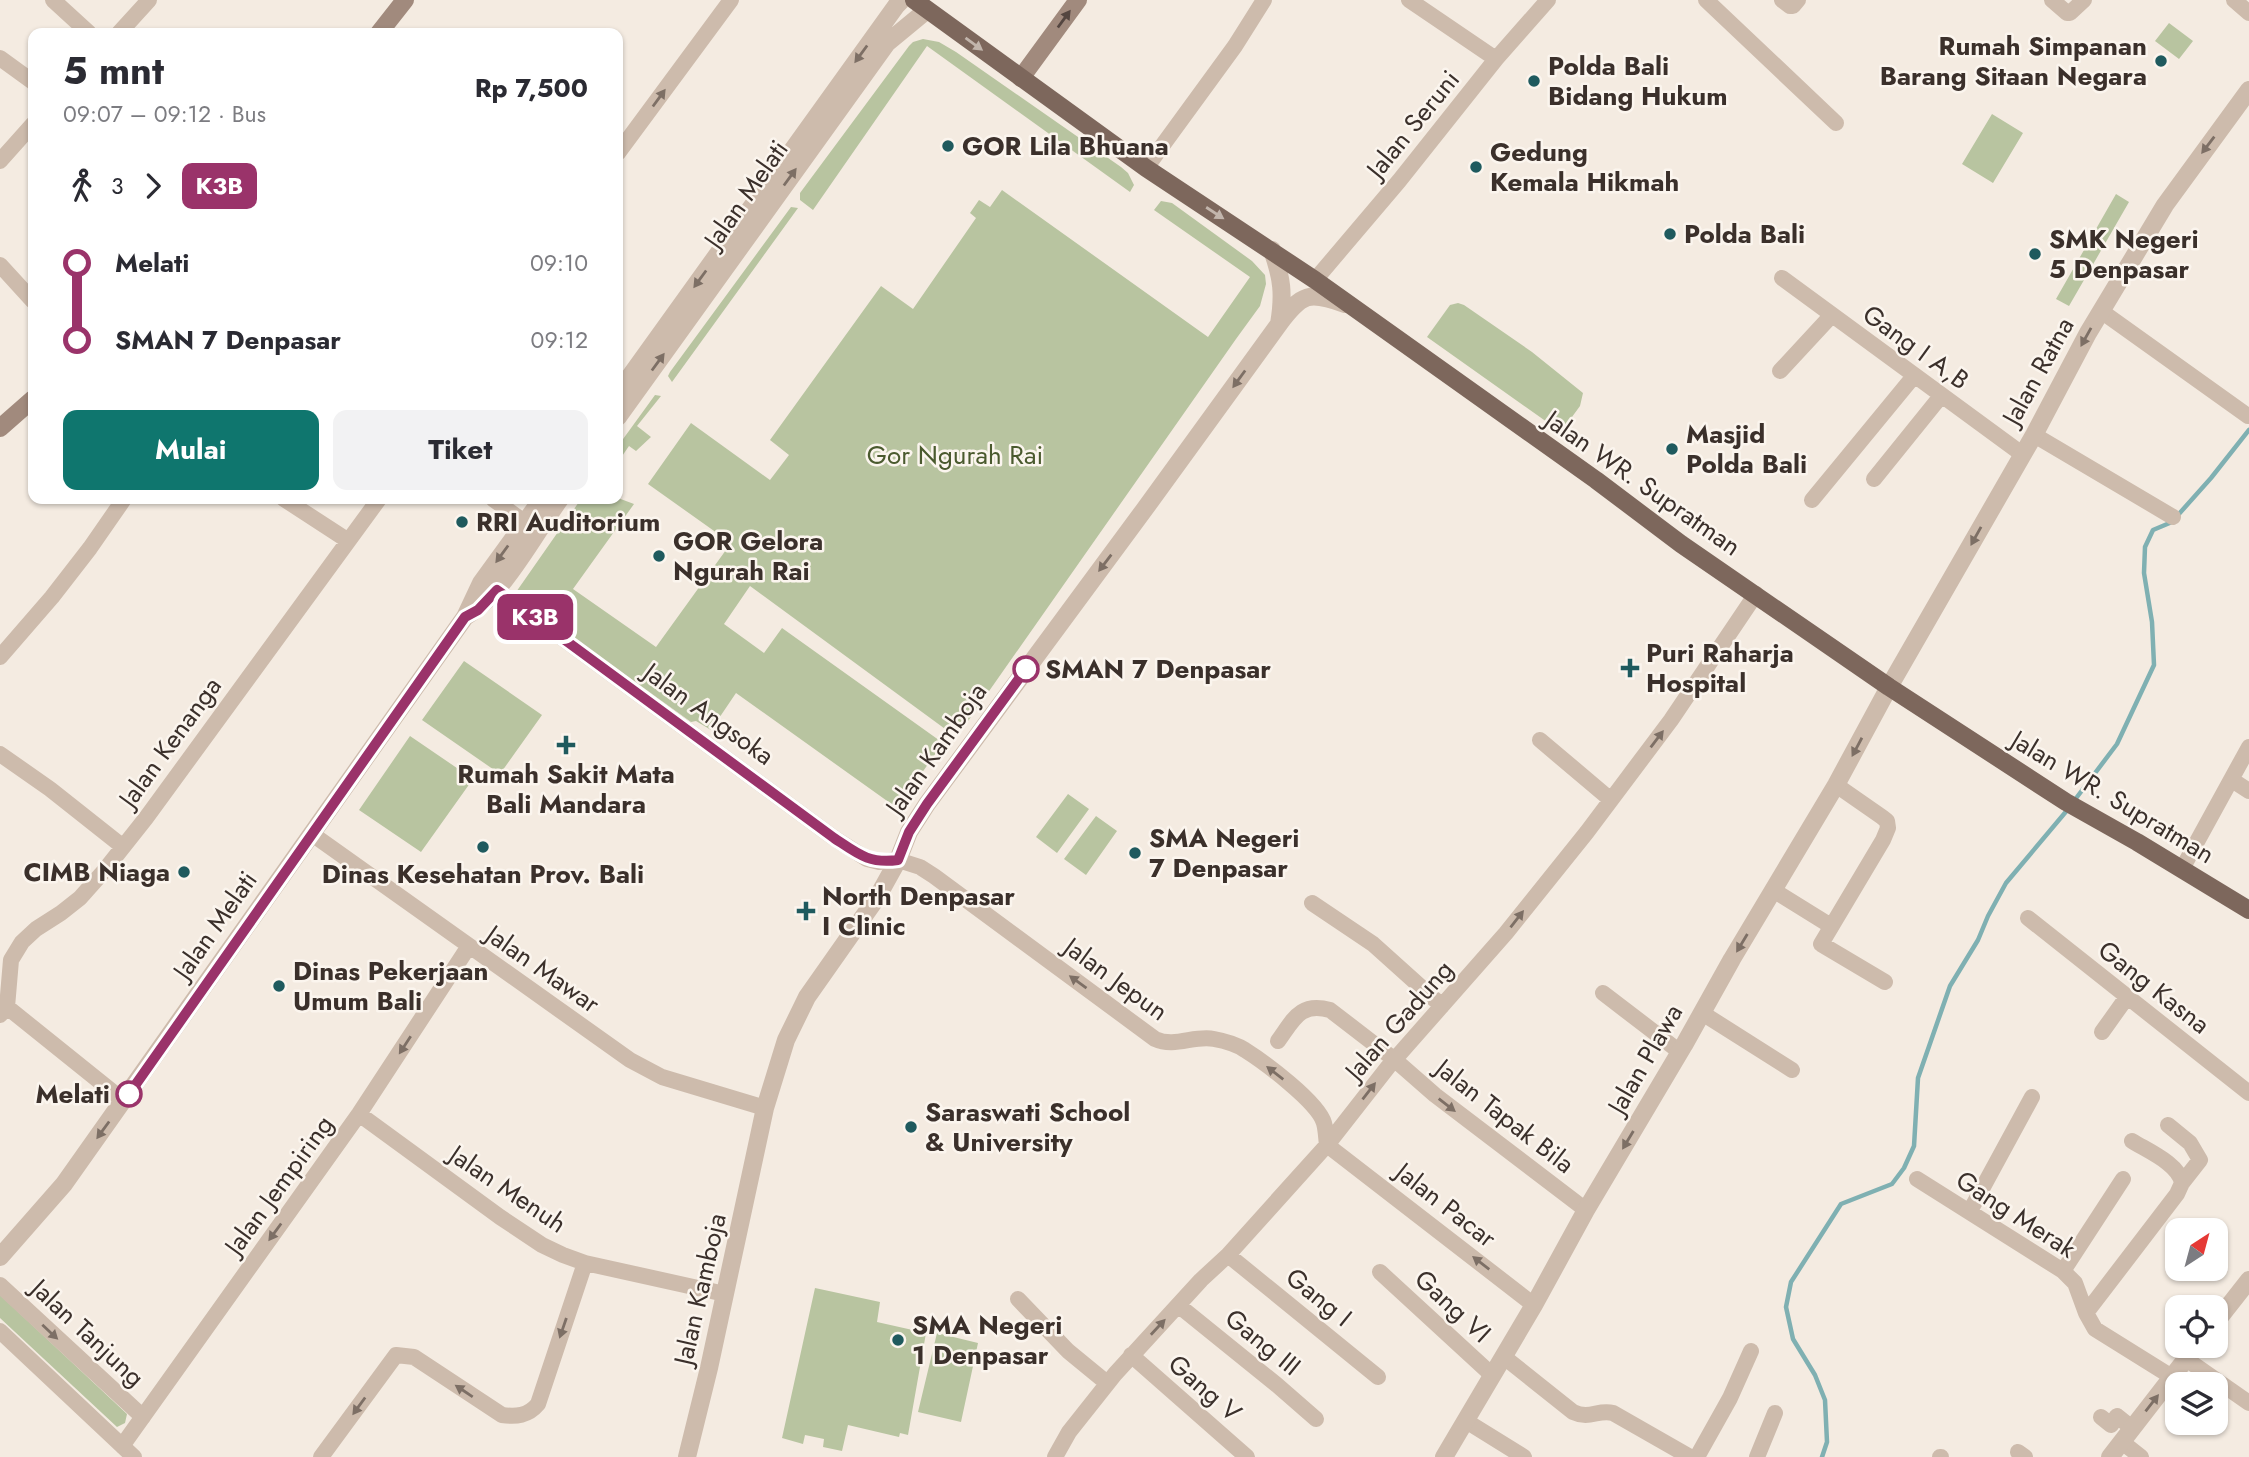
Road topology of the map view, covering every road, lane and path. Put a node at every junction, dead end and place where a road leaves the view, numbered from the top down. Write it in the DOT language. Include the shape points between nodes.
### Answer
graph roads {
  1 [pos="53,0"];
  2 [pos="149,0"];
  3 [pos="405,0"];
  4 [pos="731,0"];
  5 [pos="902,0"];
  6 [pos="1078,0"];
  7 [pos="1264,0"];
  8 [pos="1409,0"];
  9 [pos="1547,0"];
  10 [pos="1706,0"];
  11 [pos="1782,0"];
  12 [pos="1798,0"];
  13 [pos="2052,0"];
  14 [pos="2084,0"];
  15 [pos="2234,0"];
  16 [pos="920,5"];
  17 [pos="2249,13"];
  18 [pos="84,28"];
  19 [pos="124,28"];
  20 [pos="383,28"];
  21 [pos="0,58"];
  22 [pos="1496,59"];
  23 [pos="28,78"];
  24 [pos="1021,78"];
  25 [pos="2248,94"];
  26 [pos="1836,123"];
  27 [pos="28,130"];
  28 [pos="623,146"];
  29 [pos="0,161"];
  30 [pos="1146,167"];
  31 [pos="1272,250"];
  32 [pos="0,265"];
  33 [pos="1782,278"];
  34 [pos="1315,280"];
  35 [pos="28,296"];
  36 [pos="1350,305"];
  37 [pos="2101,312"];
  38 [pos="1831,316"];
  39 [pos="1279,324"];
  40 [pos="1780,371"];
  41 [pos="1914,376"];
  42 [pos="623,386"];
  43 [pos="1941,396"];
  44 [pos="28,403"];
  45 [pos="623,410"];
  46 [pos="2248,416"];
  47 [pos="0,428"];
  48 [pos="2034,435"];
  49 [pos="2022,454"];
  50 [pos="1874,479"];
  51 [pos="1812,500"];
  52 [pos="121,504"];
  53 [pos="292,504"];
  54 [pos="375,504"];
  55 [pos="500,504"];
  56 [pos="540,504"];
  57 [pos="555,504"];
  58 [pos="2173,517"];
  59 [pos="531,527"];
  60 [pos="347,540"];
  61 [pos="497,590"];
  62 [pos="1756,594"];
  63 [pos="465,617"];
  64 [pos="0,657"];
  65 [pos="1889,687"];
  66 [pos="1540,740"];
  67 [pos="2249,747"];
  68 [pos="0,754"];
  69 [pos="2232,780"];
  70 [pos="1836,785"];
  71 [pos="2249,791"];
  72 [pos="1611,800"];
  73 [pos="312,834"];
  74 [pos="122,846"];
  75 [pos="898,860"];
  76 [pos="2182,869"];
  77 [pos="1773,890"];
  78 [pos="1312,903"];
  79 [pos="2249,910"];
  80 [pos="2028,918"];
  81 [pos="1831,926"];
  82 [pos="468,947"];
  83 [pos="1885,982"];
  84 [pos="1603,993"];
  85 [pos="2127,997"];
  86 [pos="1443,1006"];
  87 [pos="3,1011"];
  88 [pos="1702,1013"];
  89 [pos="2102,1032"];
  90 [pos="1278,1041"];
  91 [pos="1680,1052"];
  92 [pos="1395,1060"];
  93 [pos="1792,1070"];
  94 [pos="2249,1093"];
  95 [pos="2032,1097"];
  96 [pos="124,1101"];
  97 [pos="765,1108"];
  98 [pos="359,1114"];
  99 [pos="2168,1125"];
  100 [pos="2132,1141"];
  101 [pos="1327,1145"];
  102 [pos="1917,1179"];
  103 [pos="2123,1179"];
  104 [pos="2182,1184"];
  105 [pos="1586,1210"];
  106 [pos="1969,1211"];
  107 [pos="1228,1255"];
  108 [pos="0,1257"];
  109 [pos="585,1263"];
  110 [pos="2063,1271"];
  111 [pos="1380,1272"];
  112 [pos="2249,1280"];
  113 [pos="0,1285"];
  114 [pos="725,1294"];
  115 [pos="1018,1299"];
  116 [pos="1178,1305"];
  117 [pos="1534,1305"];
  118 [pos="2228,1307"];
  119 [pos="2086,1313"];
  120 [pos="0,1331"];
  121 [pos="1751,1351"];
  122 [pos="1131,1355"];
  123 [pos="1504,1357"];
  124 [pos="2186,1358"];
  125 [pos="2198,1358"];
  126 [pos="2176,1372"];
  127 [pos="2165,1373"];
  128 [pos="1492,1375"];
  129 [pos="1378,1377"];
  130 [pos="1107,1383"];
  131 [pos="2165,1386"];
  132 [pos="2249,1403"];
  133 [pos="1775,1413"];
  134 [pos="143,1417"];
  135 [pos="2101,1417"];
  136 [pos="1316,1419"];
  137 [pos="1466,1421"];
  138 [pos="2127,1435"];
  139 [pos="128,1452"];
  140 [pos="321,1457"];
  141 [pos="687,1457"];
  142 [pos="1055,1457"];
  143 [pos="1247,1457"];
  144 [pos="1444,1457"];
  145 [pos="1524,1457"];
  146 [pos="1690,1457"];
  147 [pos="1697,1457"];
  148 [pos="1757,1457"];
  149 [pos="2110,1457"];
  150 [pos="2141,1457"];
  1 -- 18 [label="street"];
  2 -- 19 [label="street"];
  3 -- 20 [label="main road"];
  28 -- 4 [label="street, one-way"];
  5 -- 42 [label="street, Jalan Melati, one-way"];
  24 -- 6 [label="main road, one-way"];
  7 -- 30 [label="street"];
  8 -- 22 [label="street"];
  9 -- 22 [label="street, Jalan Seruni"];
  10 -- 26 [label="street"];
  11 -- 12 [label="street" via="1790,6"];
  13 -- 14 [label="street" via="2067,13"];
  15 -- 17 [label="street"];
  16 -- 24 [label="main road, Jalan WR. Supratman, one-way"];
  45 -- 16 [label="street, Jalan Melati, one-way" via="887,43"];
  21 -- 23 [label="street"];
  22 -- 34 [label="street, Jalan Seruni"];
  24 -- 30 [label="main road, Jalan WR. Supratman"];
  25 -- 37 [label="street, Jalan Ratna, one-way" via="2165,205"];
  27 -- 29 [label="street"];
  30 -- 31 [label="main road, Jalan WR. Supratman, one-way"];
  31 -- 34 [label="main road, Jalan WR. Supratman"];
  31 -- 39 [label="street" via="1282,285"];
  32 -- 35 [label="street"];
  33 -- 38 [label="street, Gang I A,B"];
  34 -- 36 [label="main road, Jalan WR. Supratman"];
  36 -- 39 [label="street, Jalan Kamboja" via="1323,296 1305,298"];
  36 -- 62 [label="main road, Jalan WR. Supratman"];
  37 -- 46 [label="street"];
  37 -- 48 [label="street, Jalan Ratna, one-way"];
  38 -- 40 [label="street"];
  38 -- 41 [label="street, Gang I A,B"];
  39 -- 75 [label="street, Jalan Kamboja, one-way" via="927,804"];
  41 -- 43 [label="street, Gang I A,B"];
  41 -- 51 [label="street"];
  43 -- 49 [label="street, Gang I A,B"];
  43 -- 50 [label="street"];
  44 -- 47 [label="main road"];
  48 -- 49 [label="street, Jalan Ratna"];
  48 -- 58 [label="street"];
  49 -- 65 [label="street, Jalan Ratna, one-way"];
  52 -- 64 [label="street" via="52,597"];
  53 -- 60 [label="street"];
  54 -- 60 [label="street, Jalan Kenanga"];
  55 -- 59 [label="street"];
  56 -- 59 [label="street, Jalan Melati"];
  57 -- 59 [label="street, Jalan Melati"];
  59 -- 61 [label="street, Jalan Melati"];
  59 -- 63 [label="street, Jalan Melati, one-way" via="481,583"];
  60 -- 74 [label="street, Jalan Kenanga"];
  61 -- 63 [label="street, Jalan Melati"];
  61 -- 75 [label="street, Jalan Angsoka" via="855,852 874,861"];
  62 -- 65 [label="main road, Jalan WR. Supratman"];
  72 -- 62 [label="street, Jalan Gadung, one-way"];
  63 -- 73 [label="street, Jalan Melati"];
  65 -- 70 [label="street, Jalan Plawa, one-way"];
  65 -- 76 [label="main road, Jalan WR. Supratman" via="2066,802"];
  66 -- 72 [label="street"];
  67 -- 69 [label="street"];
  68 -- 74 [label="street"];
  69 -- 71 [label="street"];
  69 -- 76 [label="street"];
  70 -- 77 [label="street, Jalan Plawa"];
  70 -- 81 [label="street" via="1887,821 1888,828"];
  86 -- 72 [label="street, Jalan Gadung, one-way"];
  73 -- 82 [label="street, Jalan Mawar"];
  73 -- 96 [label="street, Jalan Melati"];
  74 -- 87 [label="street, Jalan Kenanga" via="80,898 22,942 12,960"];
  75 -- 97 [label="street, Jalan Kamboja" via="807,997 786,1040"];
  101 -- 75 [label="street, Jalan Jepun, one-way" via="1324,1123 1312,1105 1243,1049 1211,1038 1171,1044 1155,1039 934,876"];
  76 -- 79 [label="main road, Jalan WR. Supratman"];
  77 -- 81 [label="street"];
  77 -- 88 [label="street, Jalan Plawa, one-way"];
  78 -- 86 [label="street" via="1373,944"];
  80 -- 85 [label="street, Gang Kasna"];
  81 -- 83 [label="street" via="1821,944"];
  82 -- 97 [label="street, Jalan Mawar" via="630,1060 662,1077"];
  82 -- 98 [label="street, Jalan Jempiring, one-way"];
  84 -- 91 [label="street"];
  85 -- 89 [label="street"];
  85 -- 94 [label="street, Gang Kasna"];
  86 -- 92 [label="street, Jalan Gadung"];
  87 -- 96 [label="street, Jalan Kenanga"];
  88 -- 91 [label="street, Jalan Plawa"];
  88 -- 93 [label="street"];
  90 -- 92 [label="street, Jalan Tapak Bila" via="1300,1012 1317,1007 1330,1010"];
  91 -- 105 [label="street, Jalan Plawa, one-way"];
  101 -- 92 [label="street, Jalan Gadung, one-way"];
  92 -- 105 [label="street, Jalan Tapak Bila, one-way"];
  95 -- 106 [label="street"];
  96 -- 108 [label="street, Jalan Melati, one-way" via="64,1184"];
  97 -- 114 [label="street, Jalan Kamboja"];
  98 -- 109 [label="street, Jalan Menuh" via="542,1245"];
  98 -- 134 [label="street, Jalan Jempiring, one-way"];
  99 -- 104 [label="street" via="2190,1143 2200,1160"];
  100 -- 104 [label="street" via="2171,1166"];
  101 -- 107 [label="street, Jalan Gadung"];
  117 -- 101 [label="street, Jalan Pacar, one-way"];
  102 -- 106 [label="street, Gang Merak"];
  103 -- 110 [label="street"];
  104 -- 119 [label="street"];
  105 -- 117 [label="street, Jalan Plawa"];
  106 -- 110 [label="street, Gang Merak"];
  107 -- 116 [label="street, Jalan Gadung"];
  107 -- 129 [label="street, Gang I"];
  109 -- 114 [label="street, Jalan Menuh"];
  109 -- 140 [label="street, one-way" via="533,1409 518,1416 502,1415 414,1357 396,1355"];
  110 -- 119 [label="street, Gang Merak" via="2075,1283"];
  111 -- 128 [label="street, Gang VI"];
  112 -- 118 [label="street"];
  113 -- 134 [label="street, Jalan Tanjung, one-way"];
  114 -- 141 [label="street, Jalan Kamboja"];
  115 -- 130 [label="street"];
  122 -- 116 [label="street, Jalan Gadung, one-way"];
  116 -- 136 [label="street, Gang III"];
  117 -- 123 [label="street, Jalan Plawa"];
  119 -- 127 [label="street, Gang Merak" via="2095,1329"];
  120 -- 139 [label="street"];
  121 -- 147 [label="street"];
  122 -- 130 [label="street, Jalan Gadung"];
  122 -- 143 [label="street, Gang V"];
  123 -- 128 [label="street, Jalan Plawa"];
  123 -- 146 [label="street" via="1573,1412 1587,1416 1613,1413"];
  124 -- 126 [label="street"];
  125 -- 132 [label="street"];
  128 -- 137 [label="street, Jalan Plawa"];
  130 -- 142 [label="street, Jalan Gadung"];
  138 -- 131 [label="street, one-way"];
  133 -- 148 [label="street"];
  134 -- 139 [label="street, Jalan Jempiring"];
  135 -- 138 [label="street" via="2111,1425 2117,1416"];
  137 -- 144 [label="street, Jalan Plawa"];
  137 -- 145 [label="street"];
  138 -- 149 [label="street"];
  138 -- 150 [label="street"];
}
